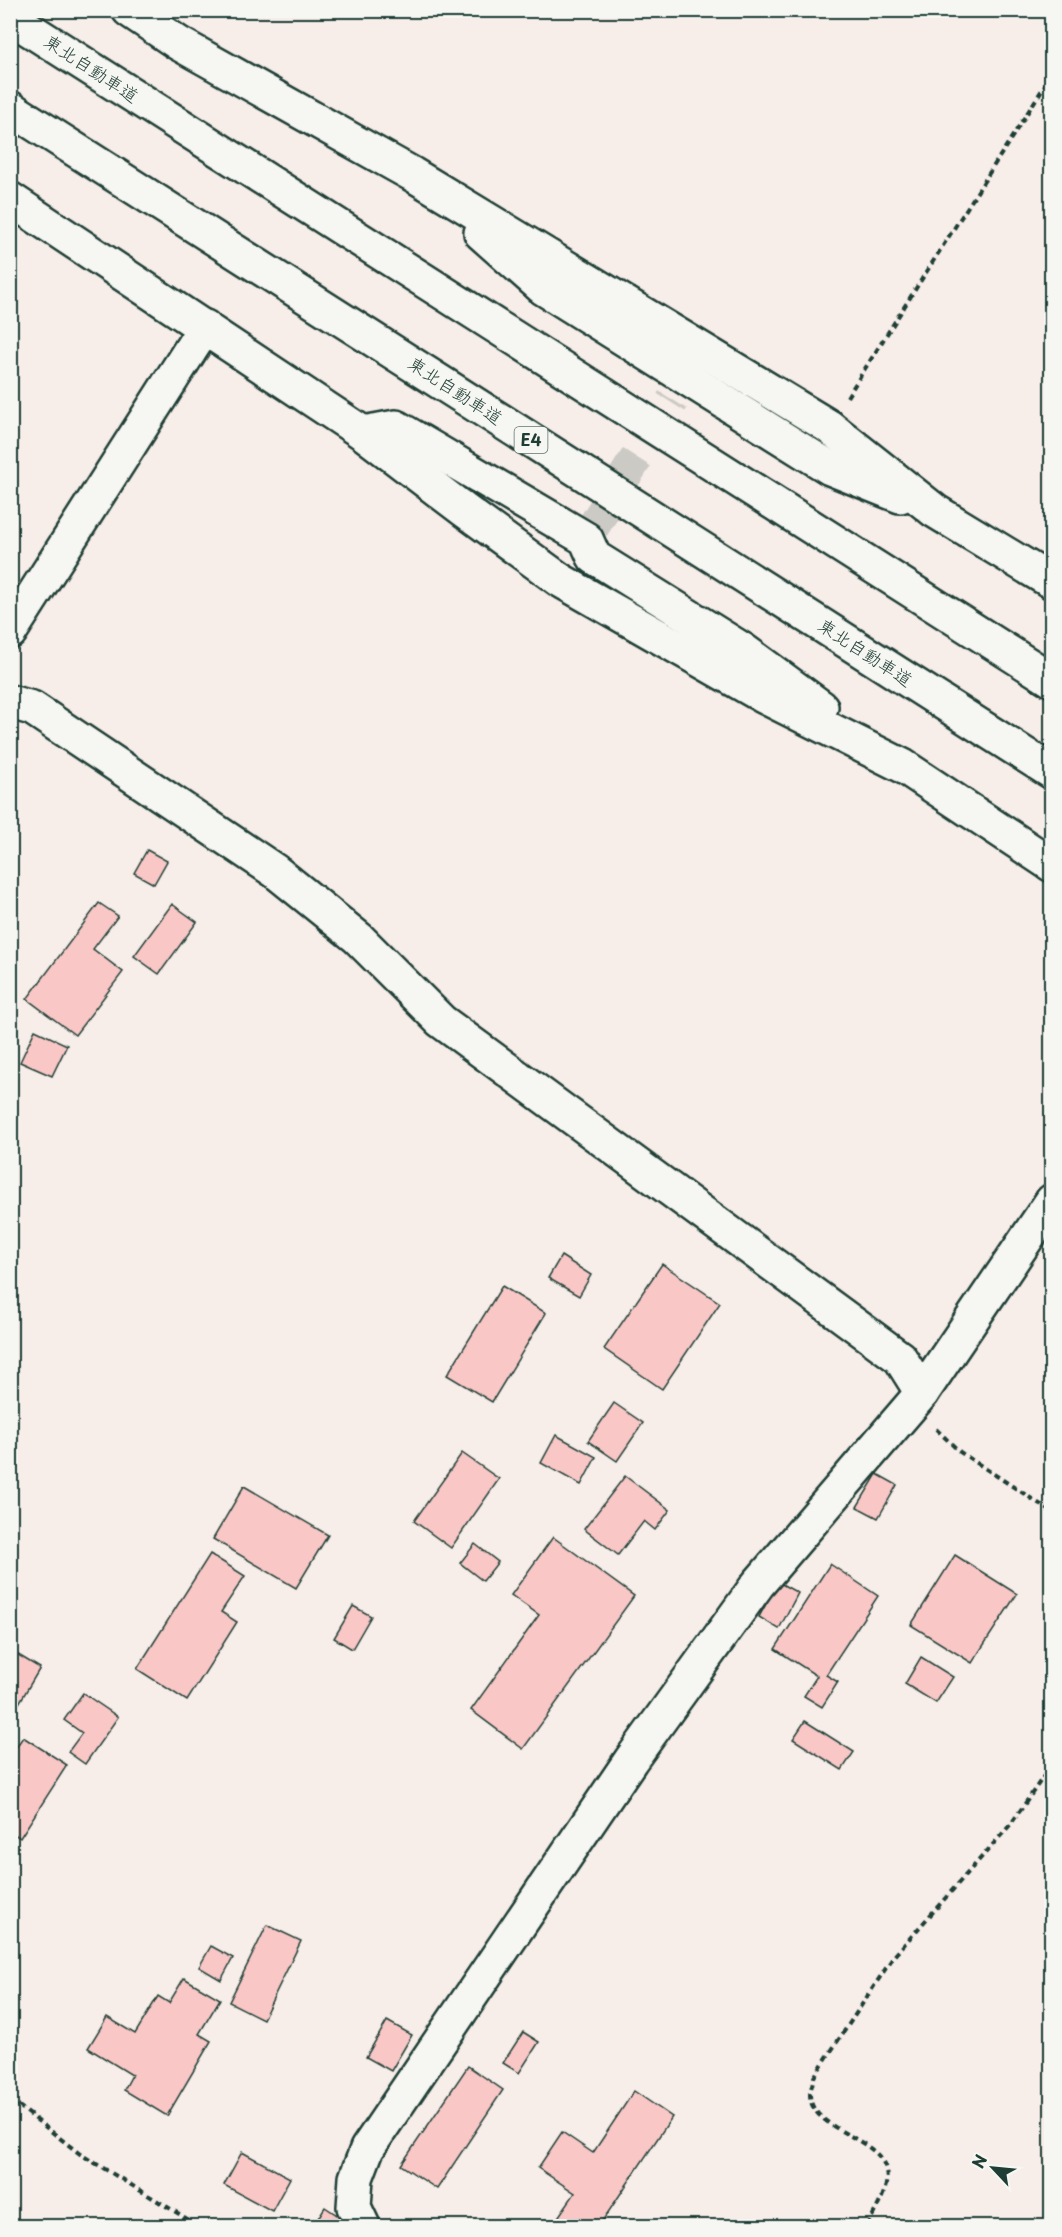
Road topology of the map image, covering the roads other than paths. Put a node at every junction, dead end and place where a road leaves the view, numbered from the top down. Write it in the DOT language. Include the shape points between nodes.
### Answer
graph roads {
  1 [pos="129,10"];
  2 [pos="10,17"];
  3 [pos="10,108"];
  4 [pos="412,174"];
  5 [pos="10,199"];
  6 [pos="205,327"];
  7 [pos="363,433"];
  8 [pos="935,511"];
  9 [pos="1052,582"];
  10 [pos="10,632"];
  11 [pos="1052,680"];
  12 [pos="10,702"];
  13 [pos="903,766"];
  14 [pos="1052,772"];
  15 [pos="1052,865"];
  16 [pos="1052,1201"];
  17 [pos="918,1398"];
  18 [pos="363,2226"];
  1 -- 4 [label="main road" via="178,43"];
  2 -- 11 [label="main road, 東北自動車道"];
  3 -- 14 [label="main road, 東北自動車道 / E4"];
  4 -- 8 [label="main road" via="828,426"];
  4 -- 8 [label="main road" via="543,288 679,389 830,468"];
  5 -- 6 [label="main road"];
  6 -- 7 [label="main road"];
  6 -- 10 [label="main road"];
  7 -- 13 [label="main road" via="560,580 763,696"];
  7 -- 13 [label="main road" via="396,427 590,533 594,557 742,650"];
  8 -- 9 [label="main road"];
  12 -- 17 [label="main road" via="32,708 275,871 358,938 441,1021 900,1358"];
  13 -- 15 [label="main road"];
  16 -- 17 [label="main road"];
  17 -- 18 [label="main road" via="758,1584 631,1761 367,2149 356,2178 354,2207"];
}
